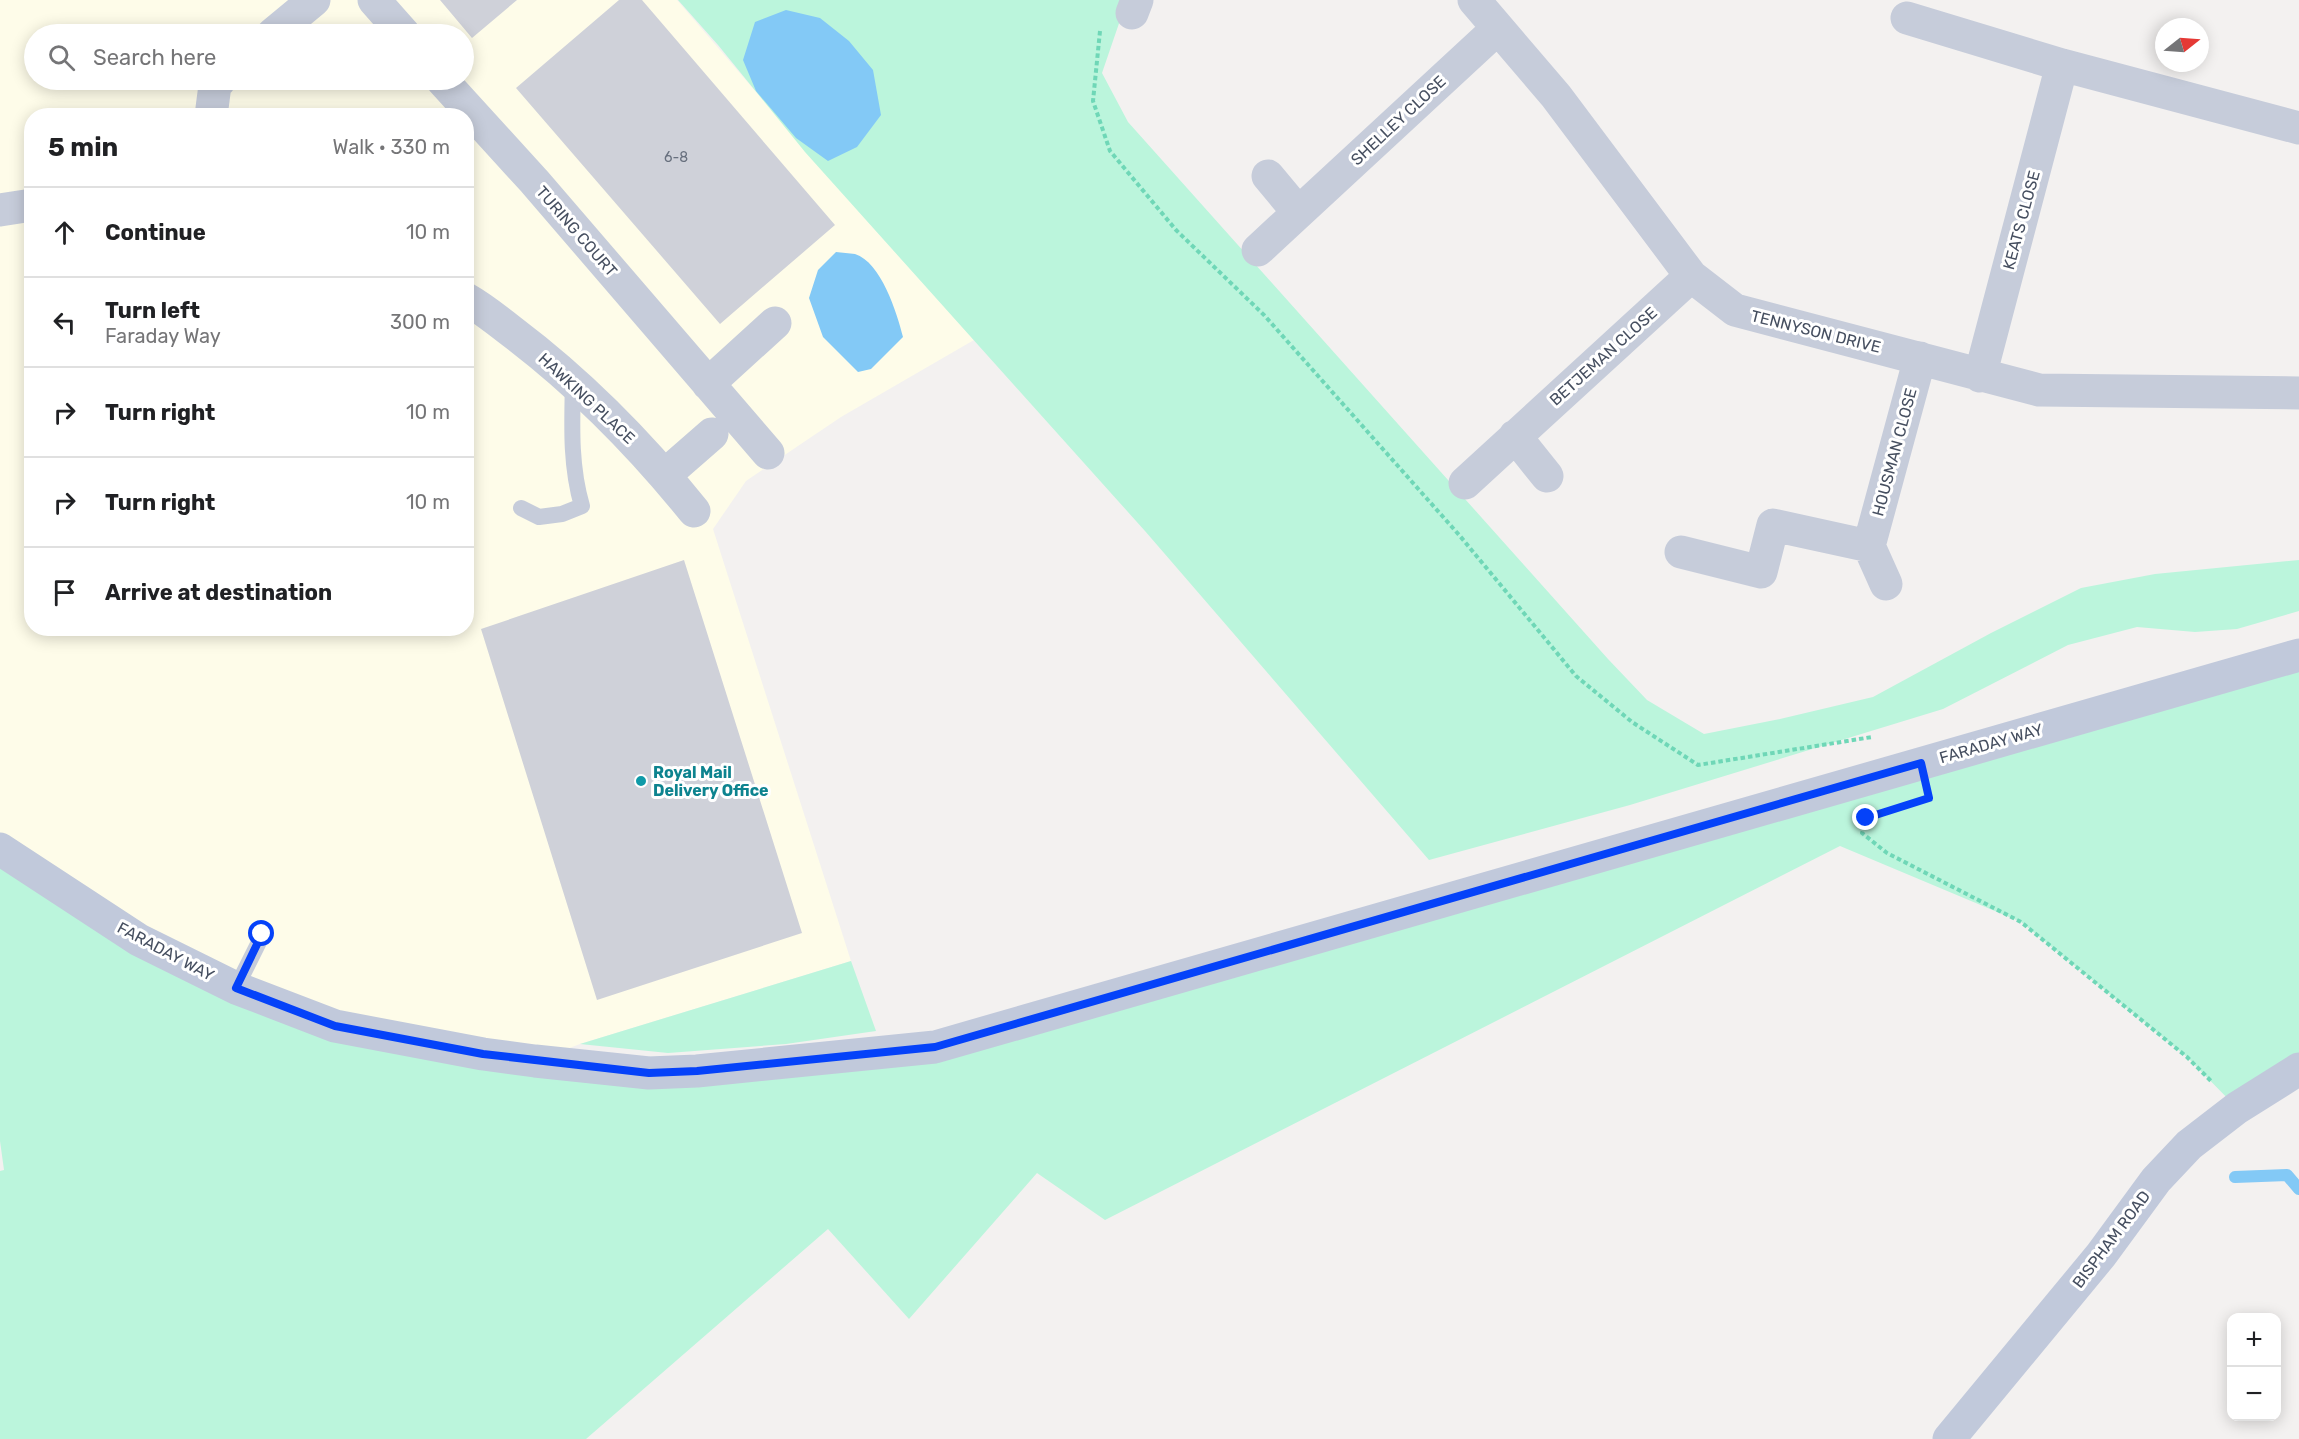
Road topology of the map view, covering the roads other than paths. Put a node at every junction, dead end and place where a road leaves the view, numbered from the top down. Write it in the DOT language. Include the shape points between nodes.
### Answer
graph roads {
  1 [pos="314,0"];
  2 [pos="374,0"];
  3 [pos="1473,0"];
  4 [pos="1907,18"];
  5 [pos="285,24"];
  6 [pos="395,24"];
  7 [pos="1497,29"];
  8 [pos="2061,65"];
  9 [pos="214,90"];
  10 [pos="451,90"];
  11 [pos="212,108"];
  12 [pos="468,108"];
  13 [pos="474,115"];
  14 [pos="2299,128"];
  15 [pos="1268,176"];
  16 [pos="24,206"];
  17 [pos="0,210"];
  18 [pos="1298,212"];
  19 [pos="1257,250"];
  20 [pos="1691,276"];
  21 [pos="474,305"];
  22 [pos="775,323"];
  23 [pos="1920,358"];
  24 [pos="1980,376"];
  25 [pos="573,380"];
  26 [pos="708,384"];
  27 [pos="2299,393"];
  28 [pos="712,434"];
  29 [pos="1515,436"];
  30 [pos="768,453"];
  31 [pos="665,475"];
  32 [pos="1547,476"];
  33 [pos="1465,483"];
  34 [pos="521,508"];
  35 [pos="694,511"];
  36 [pos="1869,546"];
  37 [pos="1681,552"];
  38 [pos="1886,584"];
  39 [pos="2299,655"];
  40 [pos="0,849"];
  41 [pos="262,934"];
  42 [pos="236,988"];
  43 [pos="2299,1069"];
  44 [pos="1949,1439"];
  1 -- 5 [label="street"];
  2 -- 6 [label="street"];
  3 -- 7 [label="street, TENNYSON DRIVE"];
  4 -- 8 [label="street"];
  7 -- 18 [label="street, SHELLEY CLOSE"];
  7 -- 20 [label="street, TENNYSON DRIVE" via="1556,96"];
  8 -- 14 [label="street"];
  8 -- 24 [label="street, KEATS CLOSE"];
  9 -- 11 [label="street"];
  10 -- 12 [label="street, TURING COURT"];
  13 -- 26 [label="street, TURING COURT"];
  15 -- 18 [label="street"];
  16 -- 17 [label="street"];
  18 -- 19 [label="street, SHELLEY CLOSE"];
  20 -- 23 [label="street, TENNYSON DRIVE" via="1735,310"];
  20 -- 29 [label="street, BETJEMAN CLOSE"];
  21 -- 25 [label="street, HAWKING PLACE"];
  22 -- 26 [label="street"];
  23 -- 24 [label="street, TENNYSON DRIVE"];
  23 -- 36 [label="street, HOUSMAN CLOSE"];
  24 -- 27 [label="street, TENNYSON DRIVE" via="2039,390"];
  25 -- 31 [label="street, HAWKING PLACE"];
  25 -- 34 [label="lane" via="571,443 582,506 539,518"];
  26 -- 30 [label="street, TURING COURT"];
  28 -- 31 [label="street"];
  29 -- 32 [label="street"];
  29 -- 33 [label="street, BETJEMAN CLOSE"];
  31 -- 35 [label="street, HAWKING PLACE"];
  36 -- 37 [label="street" via="1773,525 1761,572"];
  36 -- 38 [label="street"];
  39 -- 42 [label="street, FARADAY WAY" via="935,1047 649,1073 483,1054 335,1026"];
  40 -- 42 [label="street, FARADAY WAY" via="139,940"];
  41 -- 42 [label="lane"];
  43 -- 44 [label="street, BISPHAM ROAD" via="2237,1108 2189,1145 2156,1180 2101,1255"];
}
